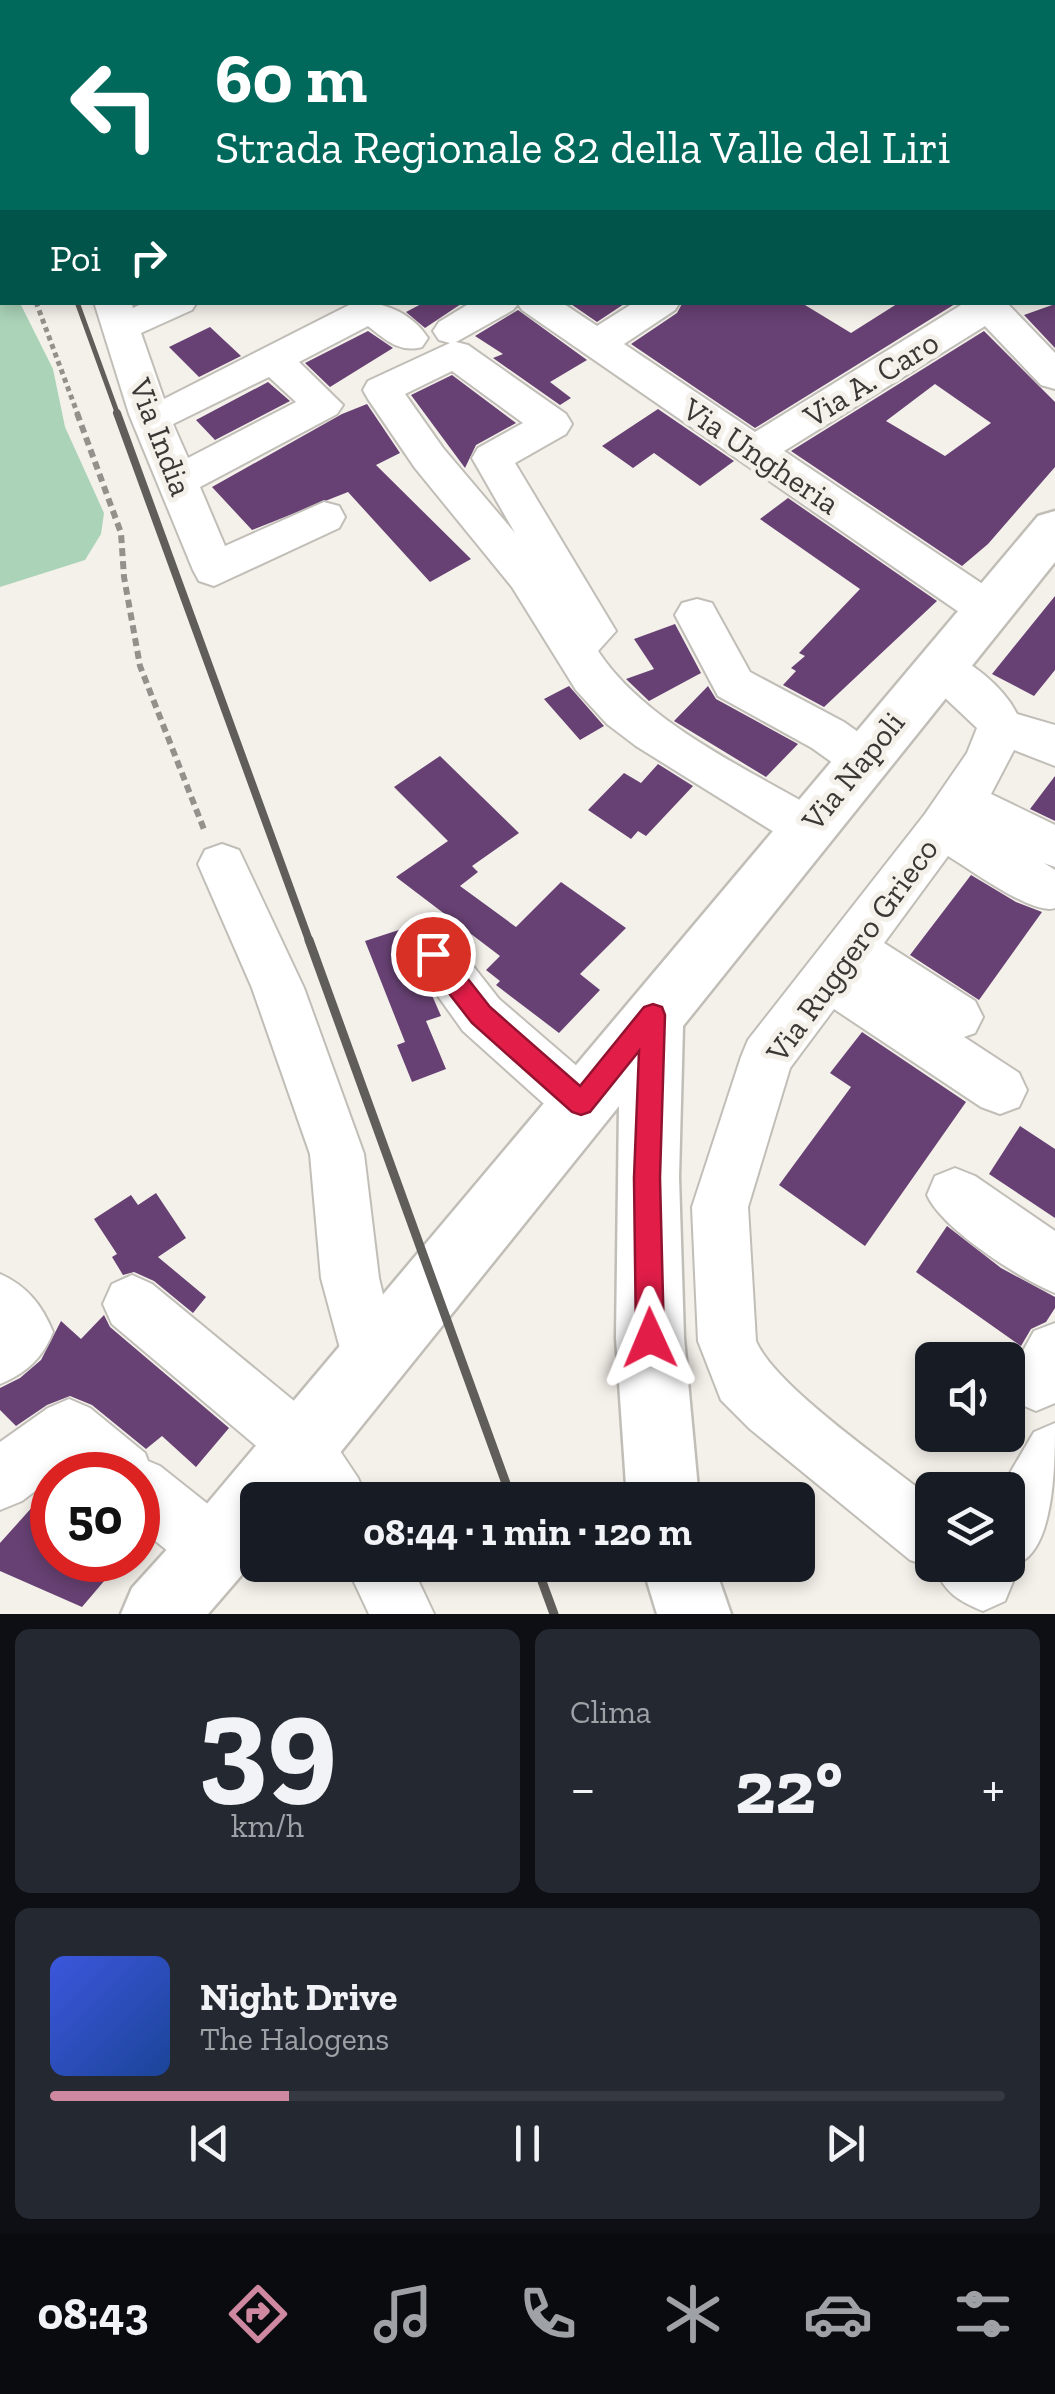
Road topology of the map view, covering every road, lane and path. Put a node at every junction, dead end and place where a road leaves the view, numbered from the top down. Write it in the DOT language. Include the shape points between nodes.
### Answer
graph roads {
  1 [pos="37,305"];
  2 [pos="164,305"];
  3 [pos="495,305"];
  4 [pos="540,305"];
  5 [pos="657,305"];
  6 [pos="996,308"];
  7 [pos="329,313"];
  8 [pos="116,315"];
  9 [pos="452,332"];
  10 [pos="410,338"];
  11 [pos="597,344"];
  12 [pos="273,360"];
  13 [pos="1055,376"];
  14 [pos="148,414"];
  15 [pos="755,452"];
  16 [pos="177,481"];
  17 [pos="324,518"];
  18 [pos="1052,537"];
  19 [pos="987,610"];
  20 [pos="698,614"];
  21 [pos="572,647"];
  22 [pos="940,666"];
  23 [pos="1000,728"];
  24 [pos="1055,748"];
  25 [pos="862,760"];
  26 [pos="951,815"];
  27 [pos="807,828"];
  28 [pos="222,864"];
  29 [pos="1051,869"];
  30 [pos="433,954"];
  31 [pos="839,962"];
  32 [pos="653,1015"];
  33 [pos="957,1017"];
  34 [pos="1000,1090"];
  35 [pos="581,1104"];
  36 [pos="955,1195"];
  37 [pos="1051,1239"];
  38 [pos="0,1304"];
  39 [pos="132,1304"];
  40 [pos="0,1356"];
  41 [pos="370,1361"];
  42 [pos="301,1445"];
  43 [pos="38,1452"];
  44 [pos="96,1452"];
  45 [pos="1055,1453"];
  46 [pos="30,1458"];
  47 [pos="0,1480"];
  48 [pos="325,1482"];
  49 [pos="662,1482"];
  50 [pos="160,1505"];
  51 [pos="1025,1506"];
  52 [pos="915,1524"];
  53 [pos="216,1550"];
  54 [pos="386,1582"];
  55 [pos="684,1582"];
  56 [pos="158,1614"];
  57 [pos="402,1614"];
  58 [pos="694,1614"];
  1 -- 28 [label="path" via="121,532 140,666"];
  2 -- 8 [label="street"];
  3 -- 9 [label="street"];
  4 -- 11 [label="street, Via Ungheria"];
  5 -- 11 [label="street"];
  6 -- 13 [label="street"];
  6 -- 15 [label="street, Via A. Caro"];
  7 -- 10 [label="street" via="370,310"];
  7 -- 12 [label="street"];
  8 -- 14 [label="street, Via India"];
  11 -- 15 [label="street, Via Ungheria"];
  12 -- 14 [label="street" via="170,412"];
  12 -- 16 [label="street" via="323,405"];
  14 -- 16 [label="street, Via India"];
  15 -- 19 [label="street, Via Ungheria"];
  16 -- 17 [label="street, Via India" via="214,570"];
  18 -- 19 [label="main road, Via Napoli"];
  19 -- 22 [label="main road, Via Napoli"];
  20 -- 25 [label="street" via="734,684"];
  21 -- 21 [label="street" via="527,576 382,390 454,354 552,424 492,458 594,631"];
  21 -- 27 [label="street" via="623,710"];
  22 -- 23 [label="street" via="993,711"];
  22 -- 25 [label="main road, Via Napoli"];
  23 -- 24 [label="street"];
  23 -- 26 [label="street, Via Ruggero Grieco"];
  25 -- 27 [label="main road, Via Napoli"];
  26 -- 29 [label="street"];
  26 -- 31 [label="street, Via Ruggero Grieco"];
  27 -- 32 [label="main road, Via Napoli"];
  28 -- 41 [label="street" via="278,988 337,1154 350,1278"];
  30 -- 35 [label="street" via="481,1015"];
  31 -- 33 [label="street"];
  31 -- 34 [label="street"];
  31 -- 52 [label="street, Via Ruggero Grieco" via="767,1057 720,1208 727,1340 742,1379 771,1408"];
  32 -- 35 [label="main road, Via Napoli"];
  32 -- 49 [label="main road" via="647,1178"];
  35 -- 41 [label="main road, Via Napoli"];
  36 -- 37 [label="street"];
  38 -- 40 [label="street" via="24,1332"];
  39 -- 42 [label="street"];
  41 -- 42 [label="main road, Via Napoli"];
  42 -- 48 [label="street"];
  42 -- 53 [label="main road, Via Napoli"];
  43 -- 44 [label="street" via="69,1429"];
  45 -- 51 [label="street"];
  46 -- 47 [label="street"];
  50 -- 53 [label="street"];
  53 -- 56 [label="main road, Via Napoli"];
  54 -- 57 [label="street"];
  55 -- 58 [label="main road"];
}
